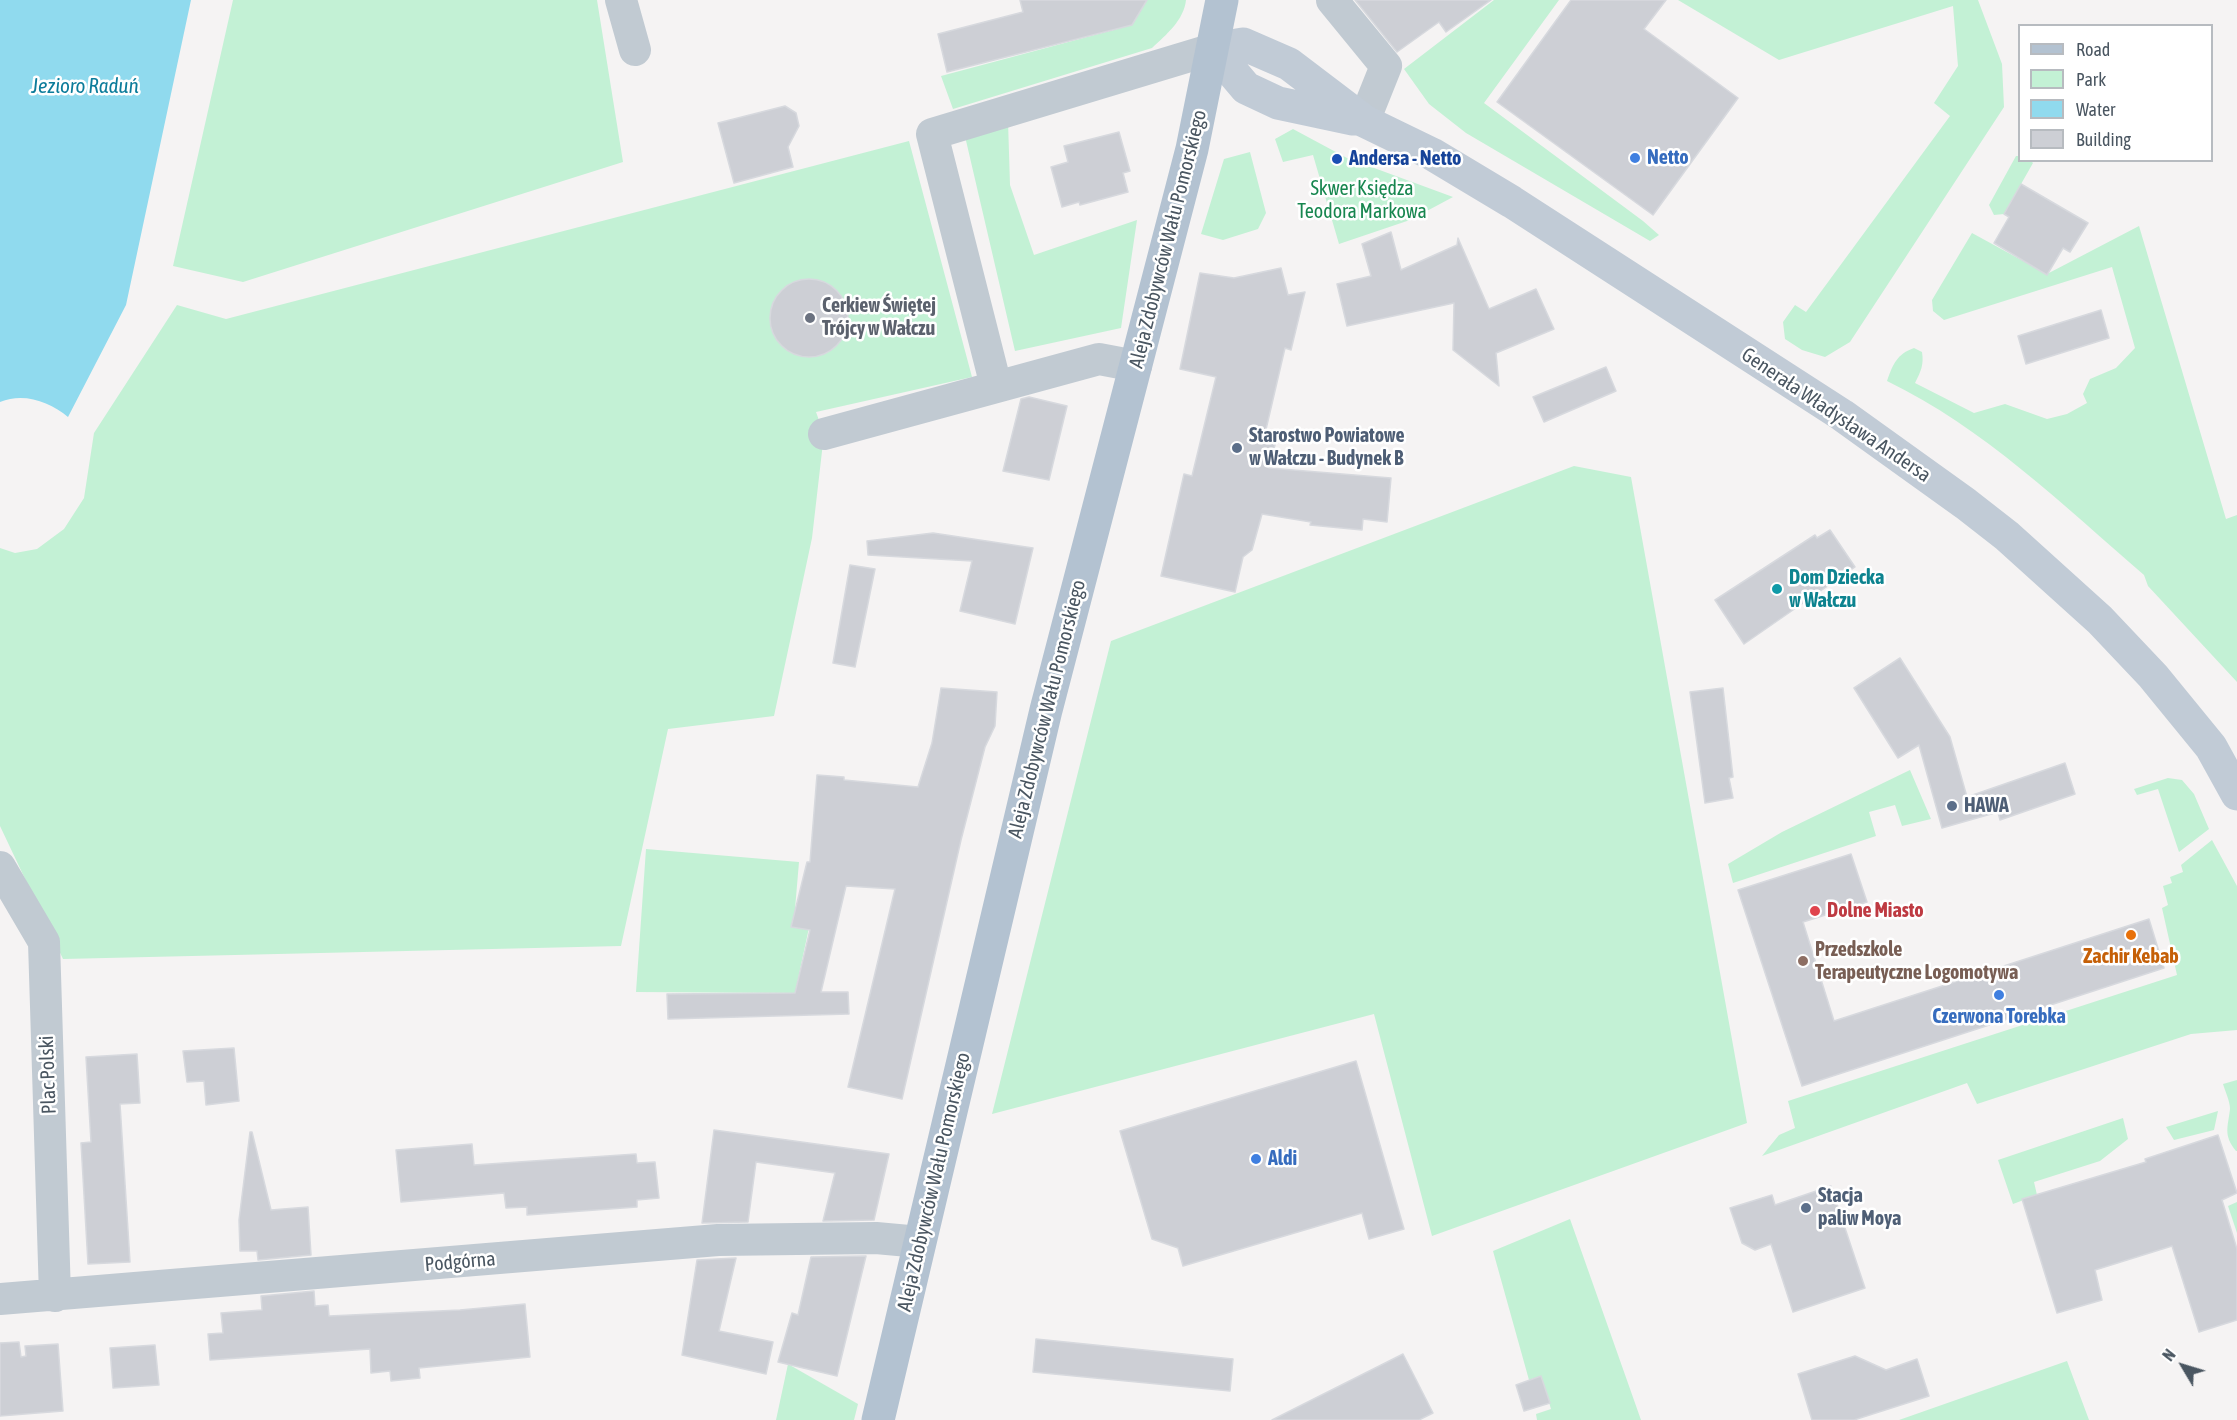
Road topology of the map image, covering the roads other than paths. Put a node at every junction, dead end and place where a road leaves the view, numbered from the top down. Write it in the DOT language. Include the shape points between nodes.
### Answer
graph roads {
  1 [pos="621,0"];
  2 [pos="1222,0"];
  3 [pos="1332,0"];
  4 [pos="1213,49"];
  5 [pos="635,50"];
  6 [pos="1364,121"];
  7 [pos="1136,366"];
  8 [pos="996,386"];
  9 [pos="824,434"];
  10 [pos="2237,794"];
  11 [pos="0,867"];
  12 [pos="920,1242"];
  13 [pos="55,1296"];
  14 [pos="0,1299"];
  15 [pos="878,1420"];
  1 -- 5 [label="street"];
  2 -- 4 [label="main road, Aleja Zdobywców Wału Pomorskiego"];
  3 -- 6 [label="street" via="1386,66"];
  4 -- 6 [label="main road, Generała Władysława Andersa" via="1243,44 1289,64"];
  4 -- 7 [label="main road, Aleja Zdobywców Wału Pomorskiego" via="1192,149"];
  4 -- 8 [label="street" via="932,134"];
  6 -- 10 [label="main road, Generała Władysława Andersa" via="1432,154 1561,233 1842,416 2007,536 2100,620 2153,676 2211,747"];
  7 -- 8 [label="street" via="1099,359"];
  7 -- 12 [label="main road, Aleja Zdobywców Wału Pomorskiego" via="1046,710"];
  8 -- 9 [label="street"];
  11 -- 13 [label="street, Plac Polski" via="44,942"];
  12 -- 13 [label="street, Podgórna" via="876,1238 718,1240"];
  12 -- 15 [label="main road, Aleja Zdobywców Wału Pomorskiego"];
  13 -- 14 [label="street, Podgórna"];
}
